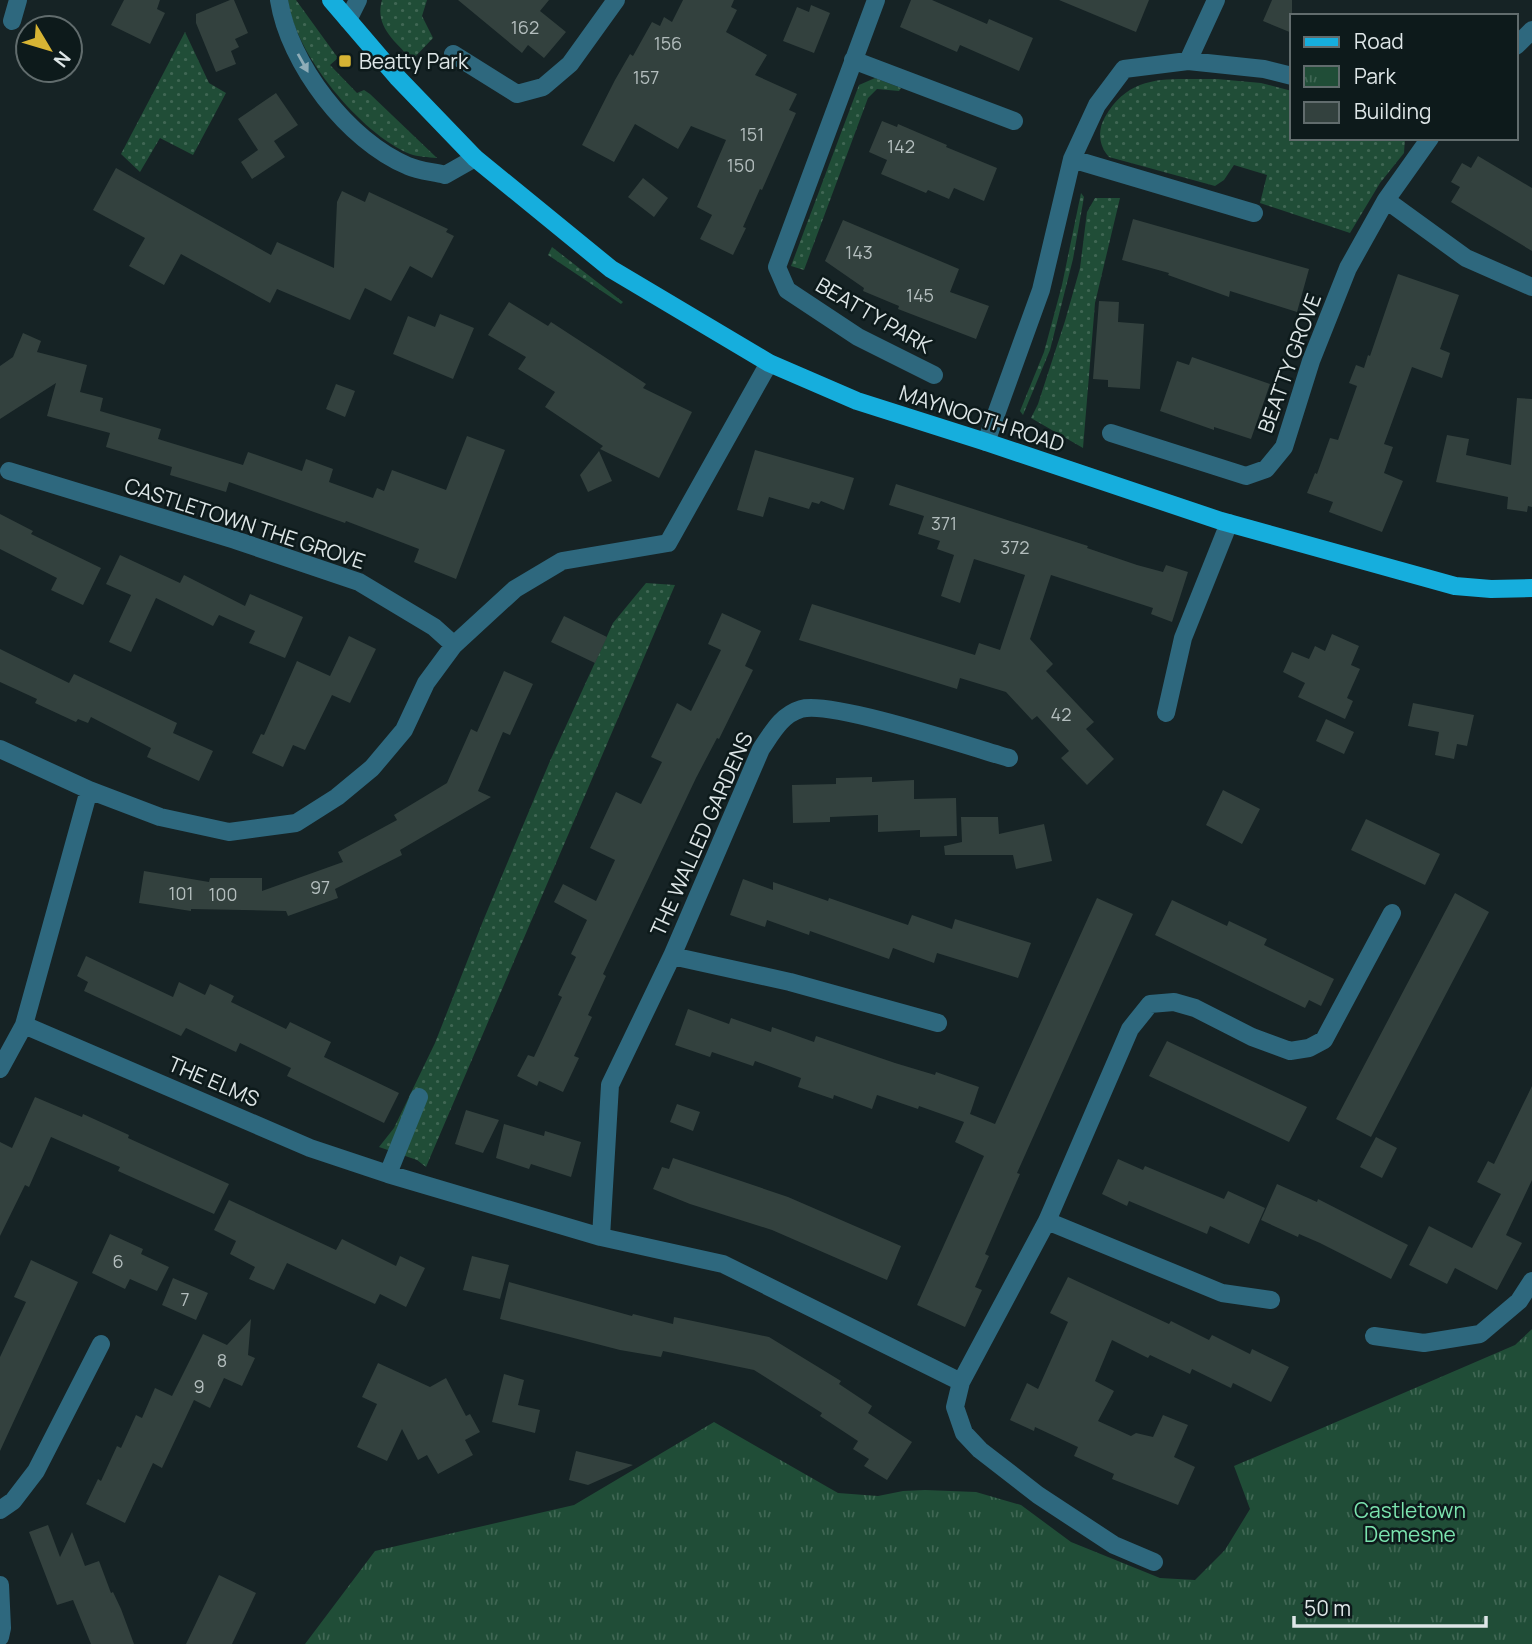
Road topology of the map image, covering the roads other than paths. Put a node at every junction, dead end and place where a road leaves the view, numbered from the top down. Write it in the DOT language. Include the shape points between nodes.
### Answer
graph roads {
  1 [pos="18,0"];
  2 [pos="279,0"];
  3 [pos="331,0"];
  4 [pos="358,0"];
  5 [pos="616,0"];
  6 [pos="876,0"];
  7 [pos="1216,0"];
  8 [pos="348,20"];
  9 [pos="12,21"];
  10 [pos="453,54"];
  11 [pos="853,60"];
  12 [pos="1188,61"];
  13 [pos="1290,76"];
  14 [pos="1014,121"];
  15 [pos="1429,140"];
  16 [pos="475,158"];
  17 [pos="1072,159"];
  18 [pos="1386,200"];
  19 [pos="1254,213"];
  20 [pos="1532,287"];
  21 [pos="769,363"];
  22 [pos="934,375"];
  23 [pos="1111,433"];
  24 [pos="986,442"];
  25 [pos="9,471"];
  26 [pos="1229,523"];
  27 [pos="1532,588"];
  28 [pos="454,645"];
  29 [pos="1166,713"];
  30 [pos="0,749"];
  31 [pos="1009,758"];
  32 [pos="89,790"];
  33 [pos="1392,913"];
  34 [pos="672,956"];
  35 [pos="938,1023"];
  36 [pos="24,1025"];
  37 [pos="0,1069"];
  38 [pos="419,1097"];
  39 [pos="388,1174"];
  40 [pos="1047,1221"];
  41 [pos="601,1237"];
  42 [pos="1532,1281"];
  43 [pos="1271,1300"];
  44 [pos="1374,1336"];
  45 [pos="101,1344"];
  46 [pos="961,1382"];
  47 [pos="0,1510"];
  48 [pos="1154,1562"];
  49 [pos="0,1585"];
  50 [pos="0,1637"];
  1 -- 9 [label="street"];
  2 -- 16 [label="street, one-way" via="283,23 302,64 360,135 409,167 445,175"];
  3 -- 8 [label="main road, MAYNOOTH ROAD"];
  4 -- 8 [label="street"];
  5 -- 10 [label="street" via="570,64 543,87 517,94"];
  6 -- 11 [label="street, BEATTY PARK"];
  7 -- 12 [label="street"];
  8 -- 16 [label="main road, MAYNOOTH ROAD"];
  11 -- 14 [label="street"];
  11 -- 22 [label="street, BEATTY PARK" via="778,267 787,290 858,337"];
  12 -- 13 [label="street"];
  12 -- 17 [label="street" via="1124,69 1097,105"];
  15 -- 18 [label="street, BEATTY GROVE"];
  16 -- 21 [label="main road, MAYNOOTH ROAD" via="611,269"];
  17 -- 19 [label="street"];
  17 -- 24 [label="street" via="1041,290"];
  18 -- 20 [label="street" via="1466,258"];
  18 -- 23 [label="street, BEATTY GROVE" via="1348,268 1311,361 1284,447 1266,469 1247,476"];
  21 -- 24 [label="main road, MAYNOOTH ROAD" via="857,401"];
  21 -- 28 [label="street" via="668,543 562,561 515,589"];
  24 -- 26 [label="main road, MAYNOOTH ROAD"];
  25 -- 28 [label="street, CASTLETOWN THE GROVE" via="359,582 434,627"];
  26 -- 27 [label="main road, MAYNOOTH ROAD" via="1455,586"];
  26 -- 29 [label="street" via="1183,638"];
  28 -- 32 [label="street" via="426,682 404,730 372,768 296,823 229,832 160,817"];
  30 -- 32 [label="street"];
  31 -- 34 [label="street, THE WALLED GARDENS" via="820,708 802,709 780,720 761,749"];
  32 -- 36 [label="street"];
  33 -- 40 [label="street" via="1324,1040 1309,1048 1290,1051 1174,1002 1150,1004 1130,1029"];
  34 -- 35 [label="street, THE WALLED GARDENS" via="790,982"];
  34 -- 41 [label="street, THE WALLED GARDENS" via="610,1085"];
  36 -- 37 [label="street"];
  36 -- 39 [label="street, THE ELMS" via="310,1148"];
  38 -- 39 [label="street"];
  39 -- 41 [label="street"];
  40 -- 43 [label="street" via="1222,1293"];
  40 -- 46 [label="street"];
  41 -- 46 [label="street" via="723,1264"];
  42 -- 44 [label="street" via="1519,1301 1480,1334 1424,1343"];
  45 -- 47 [label="street" via="36,1471"];
  46 -- 48 [label="street" via="955,1407 964,1433 980,1450 1114,1545"];
  49 -- 50 [label="street"];
}
